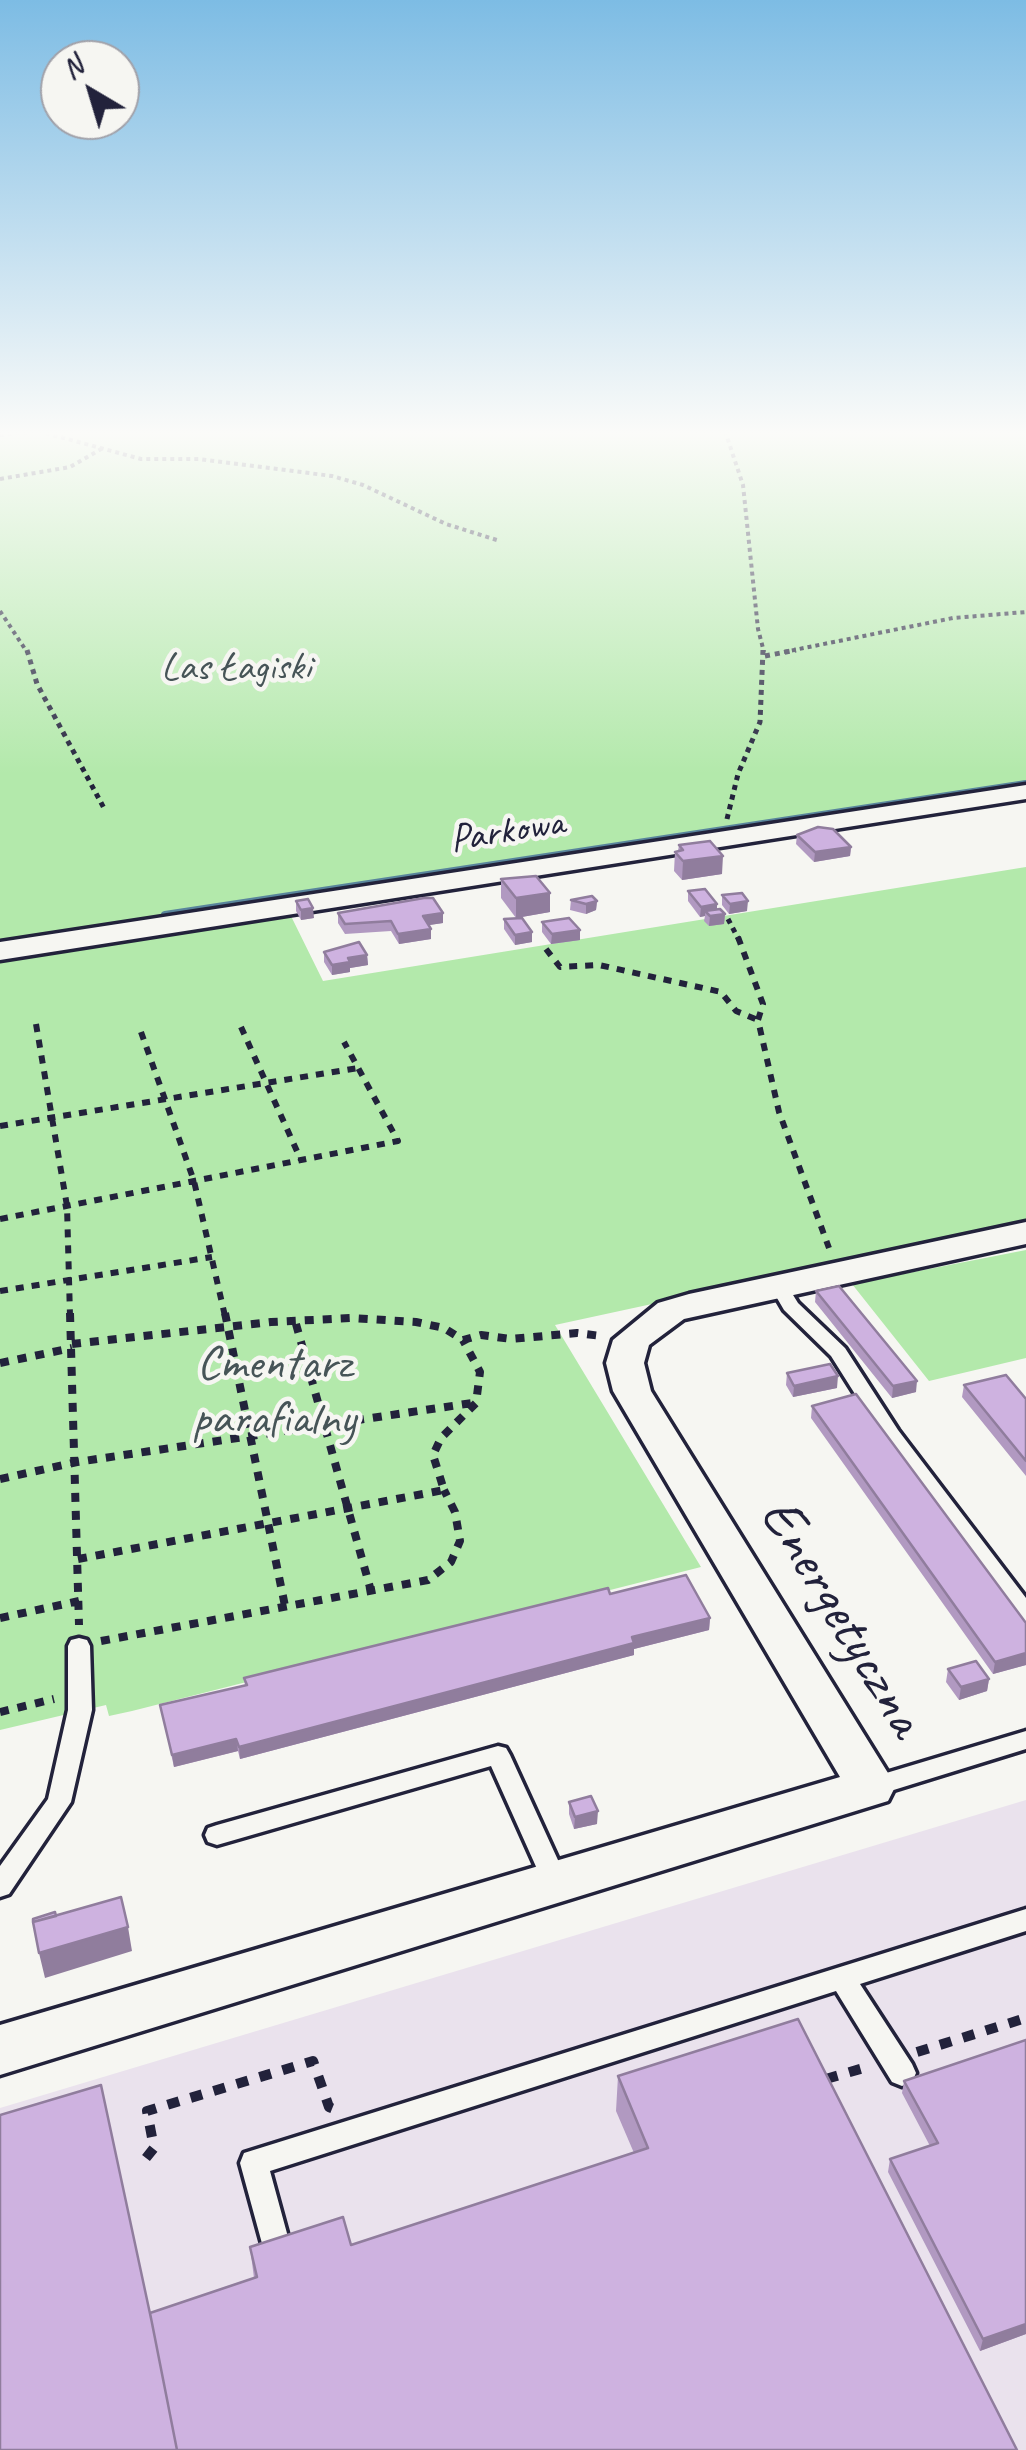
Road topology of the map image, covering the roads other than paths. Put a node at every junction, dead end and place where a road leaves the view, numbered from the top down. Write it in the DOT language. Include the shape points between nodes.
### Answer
graph roads {
  1 [pos="1026,792"];
  2 [pos="0,951"];
  3 [pos="1026,1233"];
  4 [pos="779,1286"];
  5 [pos="1026,1614"];
  6 [pos="79,1646"];
  7 [pos="1026,1740"];
  8 [pos="871,1787"];
  9 [pos="217,1834"];
  10 [pos="556,1883"];
  11 [pos="0,1886"];
  12 [pos="1024,1924"];
  13 [pos="842,1978"];
  14 [pos="0,2050"];
  15 [pos="898,2066"];
  16 [pos="282,2272"];
  1 -- 2 [label="street, Parkowa"];
  3 -- 4 [label="street, Energetyczna"];
  4 -- 5 [label="lane" via="838,1352"];
  4 -- 8 [label="street, Energetyczna" via="672,1311 632,1340 626,1363 632,1392"];
  6 -- 11 [label="lane" via="80,1710 59,1802"];
  7 -- 8 [label="lane"];
  8 -- 10 [label="street, Energetyczna"];
  9 -- 10 [label="lane" via="498,1755"];
  10 -- 14 [label="street, Energetyczna"];
  12 -- 13 [label="lane"];
  13 -- 15 [label="lane"];
  13 -- 16 [label="lane" via="254,2162"];
}
